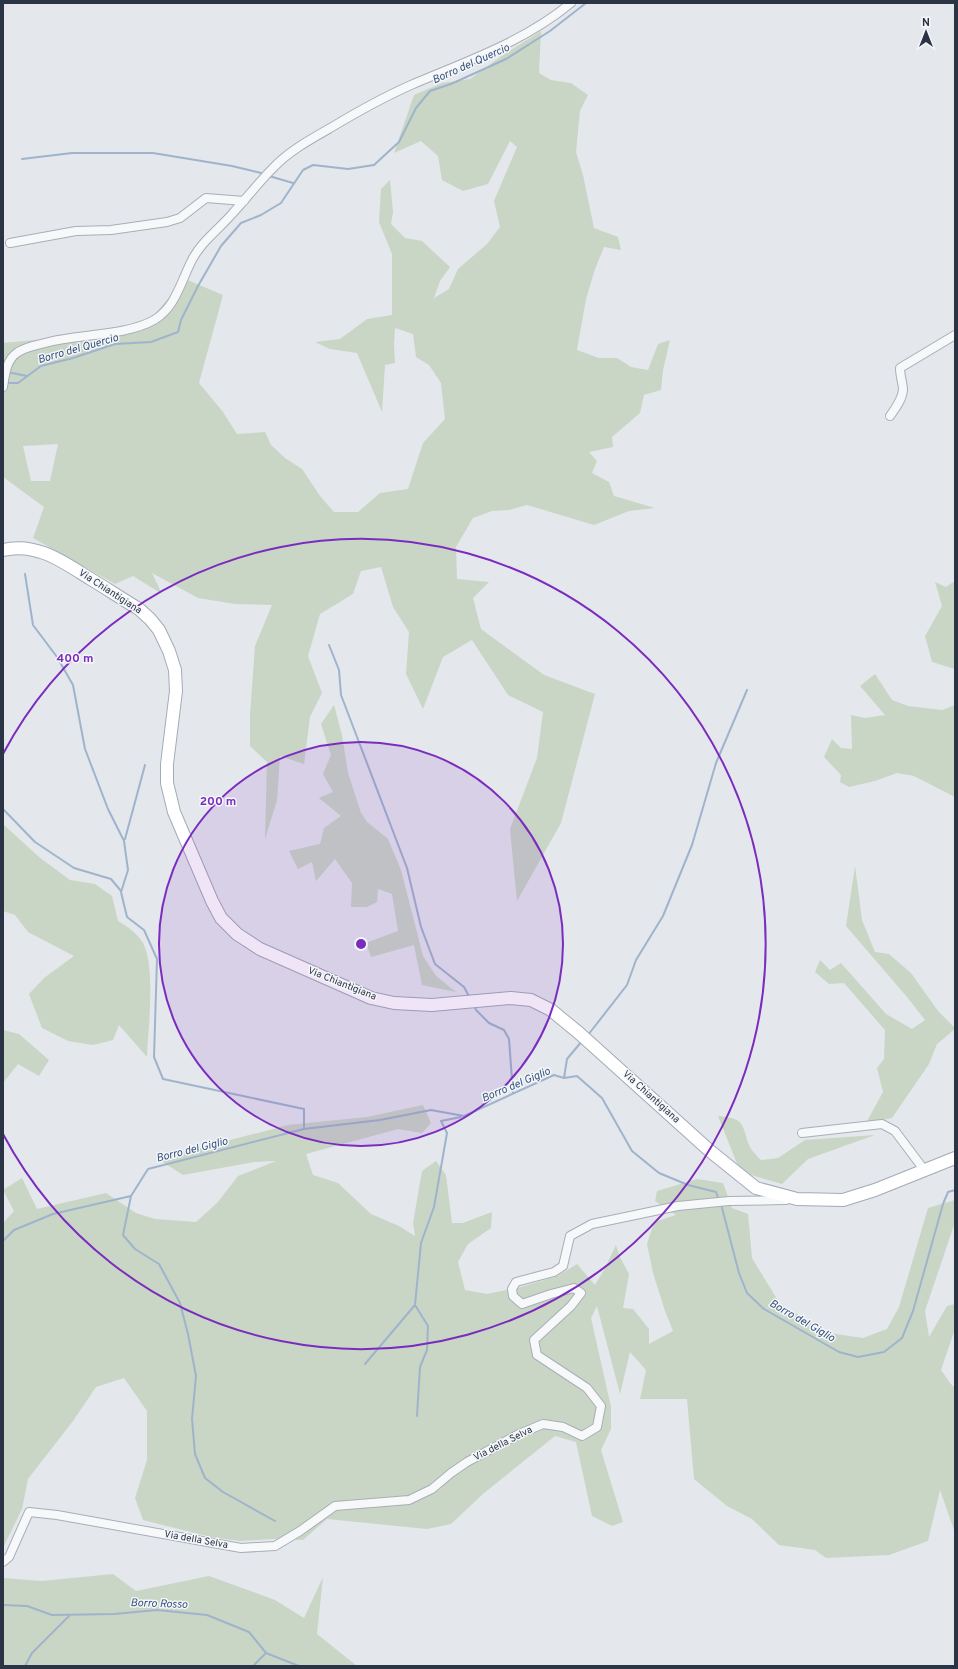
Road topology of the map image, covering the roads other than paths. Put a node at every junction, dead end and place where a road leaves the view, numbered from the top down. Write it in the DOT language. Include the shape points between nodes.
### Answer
graph roads {
  1 [pos="571,3"];
  2 [pos="244,201"];
  3 [pos="10,243"];
  4 [pos="955,335"];
  5 [pos="3,387"];
  6 [pos="890,416"];
  7 [pos="3,550"];
  8 [pos="802,1133"];
  9 [pos="955,1158"];
  10 [pos="924,1171"];
  11 [pos="797,1199"];
  12 [pos="3,1562"];
  1 -- 2 [label="street" via="523,36 392,94 298,147 274,167"];
  2 -- 3 [label="street" via="206,198 180,218 167,222 111,230 76,231"];
  2 -- 5 [label="street" via="204,242 192,259 182,284 166,312 140,326 28,347 17,353 10,361 5,370"];
  4 -- 6 [label="street" via="900,368 903,390"];
  7 -- 11 [label="main road, Via Chiantigiana" via="22,547 52,556 139,609 159,630 169,651 175,677 176,691 167,764 167,783 174,812 212,901 222,918 237,934 260,949 371,998 414,1005 483,999 531,1000 551,1010 579,1033 710,1151 756,1188"];
  8 -- 10 [label="street" via="882,1124 896,1130"];
  9 -- 10 [label="main road, Via Chiantigiana"];
  10 -- 11 [label="main road, Via Chiantigiana" via="843,1200"];
  11 -- 12 [label="street, Via della Selva" via="678,1206 592,1224 570,1236 563,1266 554,1272 516,1282 512,1289 513,1296 522,1304 574,1288 581,1293 534,1340 537,1355 587,1388 601,1406 597,1427 582,1436 563,1427 543,1424 467,1462 432,1489 409,1500 335,1506 275,1546 241,1548 28,1512 9,1557"];
}
